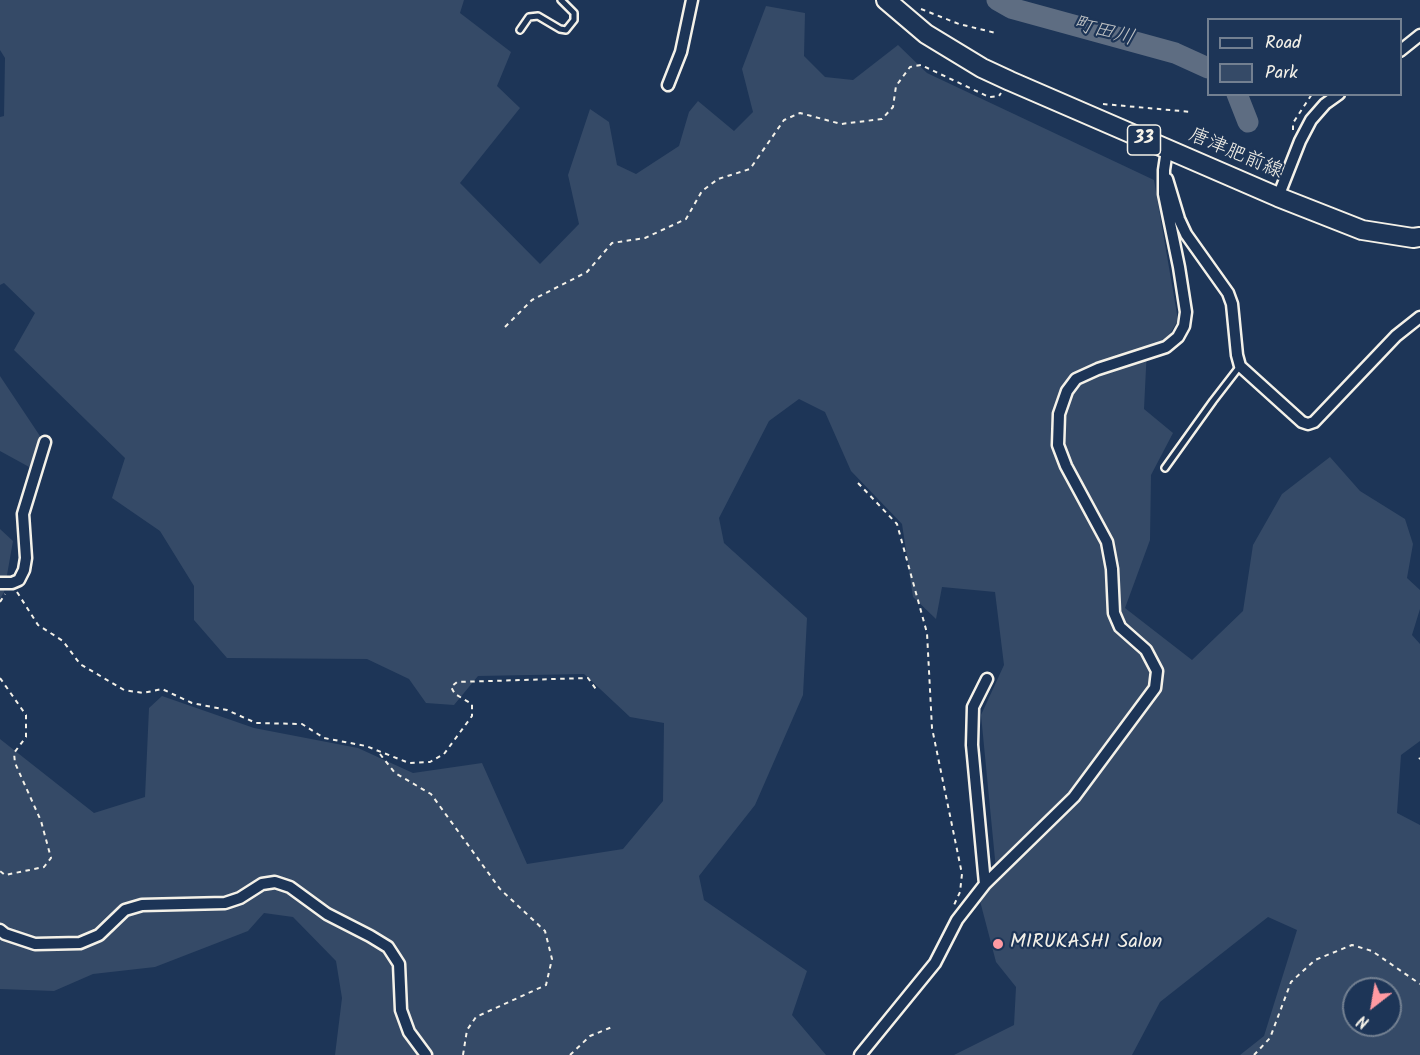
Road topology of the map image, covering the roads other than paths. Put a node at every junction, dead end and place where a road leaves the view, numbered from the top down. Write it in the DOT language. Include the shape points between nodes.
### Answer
graph roads {
  1 [pos="561,0"];
  2 [pos="692,0"];
  3 [pos="893,6"];
  4 [pos="520,30"];
  5 [pos="1420,35"];
  6 [pos="1402,50"];
  7 [pos="668,85"];
  8 [pos="1336,96"];
  9 [pos="1167,150"];
  10 [pos="1164,170"];
  11 [pos="1278,197"];
  12 [pos="1420,237"];
  13 [pos="1420,317"];
  14 [pos="1240,366"];
  15 [pos="45,442"];
  16 [pos="1165,468"];
  17 [pos="6,583"];
  18 [pos="987,679"];
  19 [pos="985,884"];
  20 [pos="0,930"];
  21 [pos="426,1055"];
  22 [pos="860,1055"];
  1 -- 4 [label="lane" via="574,13 566,30 538,16 529,17"];
  2 -- 7 [label="street" via="681,52"];
  3 -- 9 [label="main road, 唐津肥前線 / 33" via="926,34 982,68"];
  5 -- 6 [label="street"];
  8 -- 11 [label="street" via="1311,120"];
  9 -- 10 [label="street"];
  9 -- 11 [label="main road, 唐津肥前線 / 33"];
  10 -- 14 [label="street" via="1186,234 1228,293"];
  10 -- 19 [label="street" via="1164,194 1179,267 1184,326 1166,347 1076,380 1059,414 1058,446 1107,542 1113,569 1114,613 1120,627 1146,650 1157,671 1155,688 1074,797"];
  11 -- 12 [label="main road, 唐津肥前線 / 33" via="1362,230"];
  13 -- 14 [label="street" via="1308,424"];
  14 -- 16 [label="lane"];
  15 -- 17 [label="street" via="24,514 24,570 19,580"];
  18 -- 19 [label="street" via="973,707 972,745"];
  19 -- 22 [label="street" via="957,920 935,963"];
  20 -- 21 [label="street" via="35,944 80,944 99,935 125,910 142,905 225,903 262,884 290,886 327,914 388,947 399,964 401,1010 409,1032"];
}
